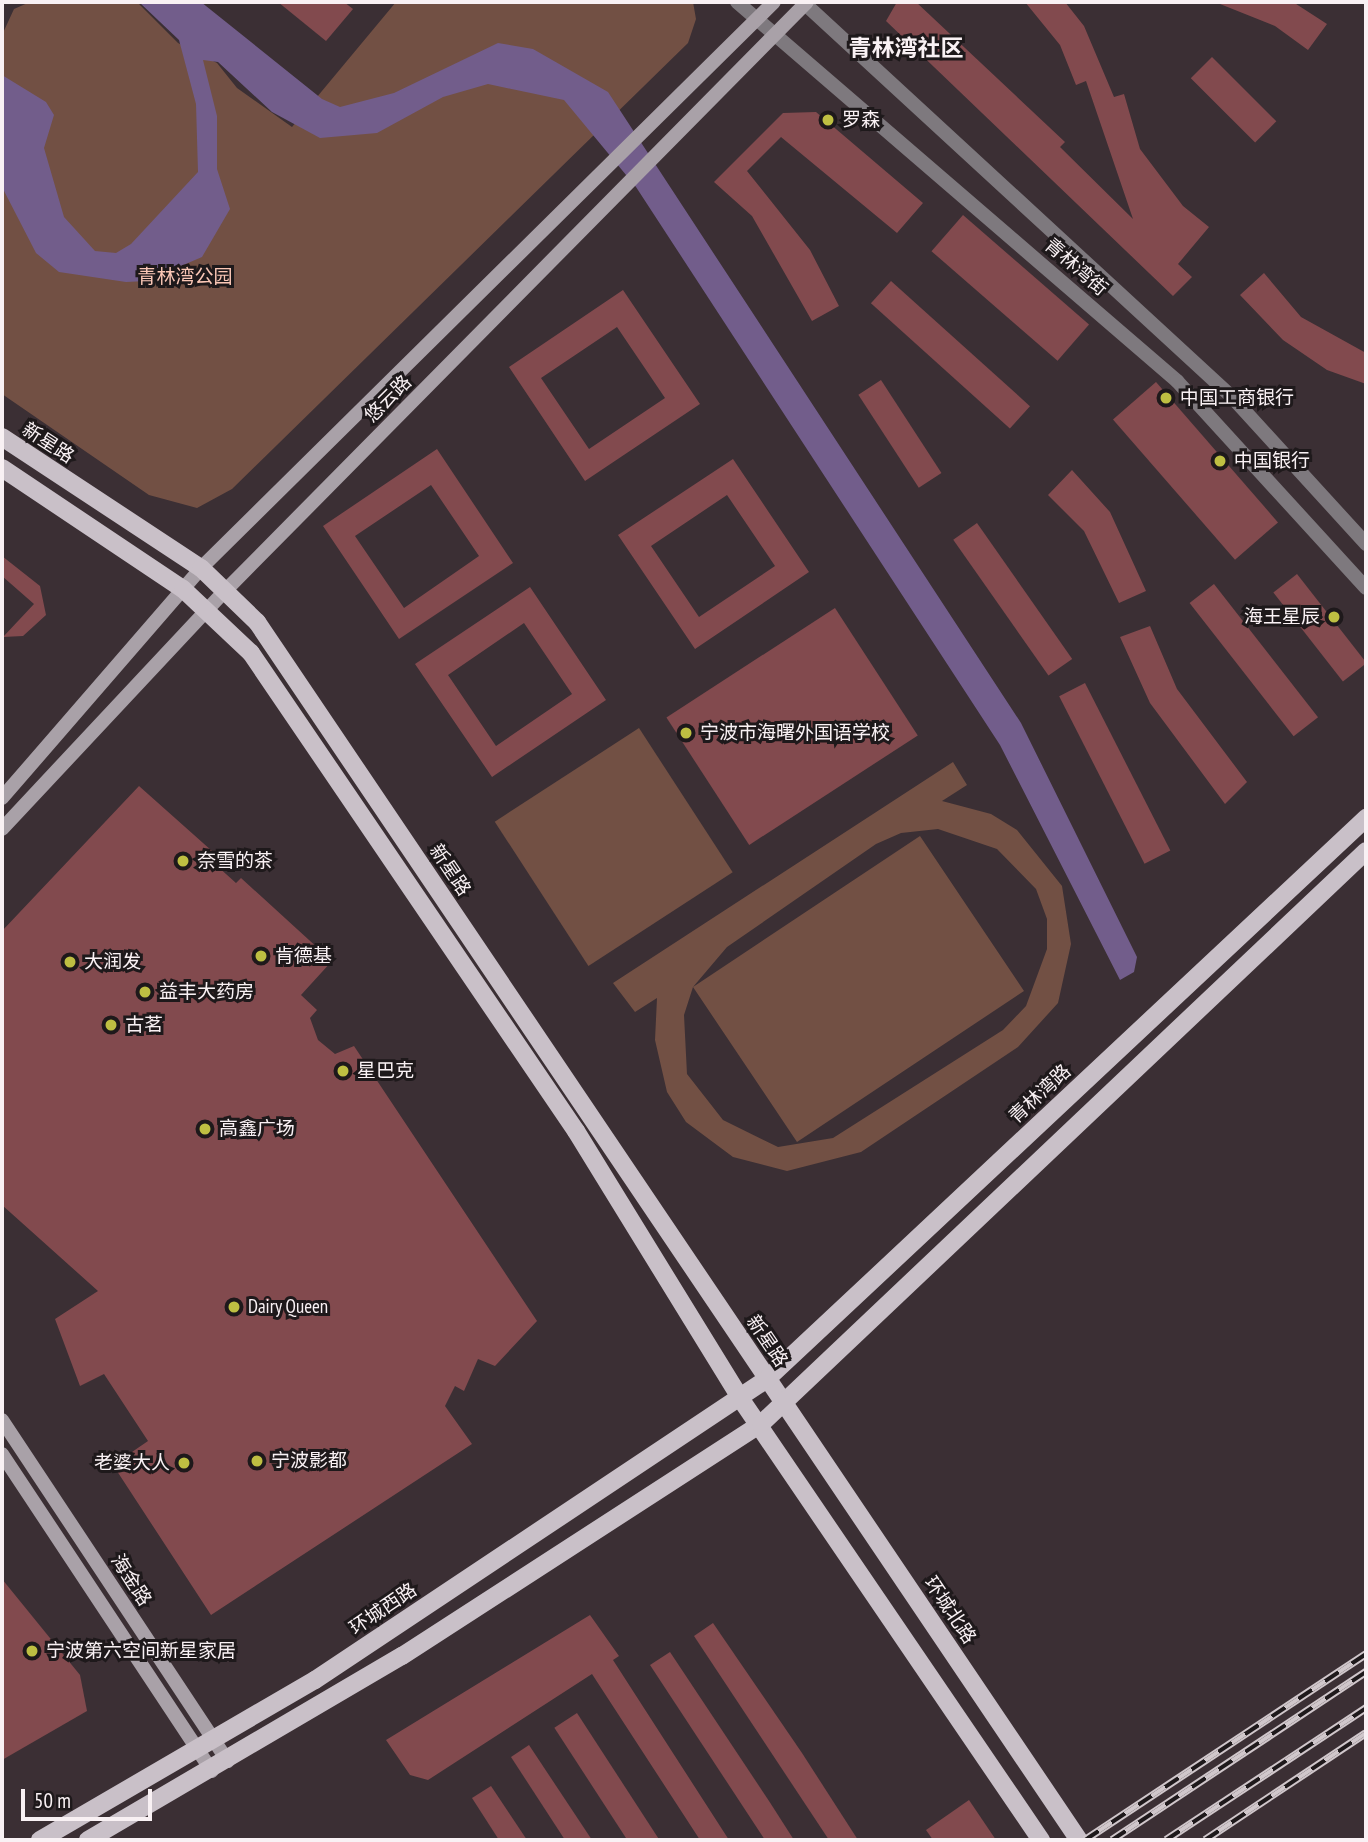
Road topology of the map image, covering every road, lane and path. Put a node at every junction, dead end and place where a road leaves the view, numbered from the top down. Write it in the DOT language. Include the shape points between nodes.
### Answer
graph roads {
  1 [pos="737,2"];
  2 [pos="774,2"];
  3 [pos="805,2"];
  4 [pos="758,19"];
  5 [pos="778,32"];
  6 [pos="2,437"];
  7 [pos="2,468"];
  8 [pos="1366,544"];
  9 [pos="201,568"];
  10 [pos="1366,588"];
  11 [pos="183,589"];
  12 [pos="224,592"];
  13 [pos="207,611"];
  14 [pos="2,798"];
  15 [pos="1366,818"];
  16 [pos="2,829"];
  17 [pos="1366,851"];
  18 [pos="767,1379"];
  19 [pos="740,1398"];
  20 [pos="786,1404"];
  21 [pos="2,1420"];
  22 [pos="761,1424"];
  23 [pos="2,1454"];
  24 [pos="207,1747"];
  25 [pos="228,1761"];
  26 [pos="212,1771"];
  27 [pos="40,1840"];
  28 [pos="88,1840"];
  29 [pos="1041,1840"];
  30 [pos="1079,1840"];
  1 -- 4 [label="street, 青林湾街"];
  2 -- 4 [label="street, 悠云路"];
  3 -- 5 [label="street, 悠云路"];
  3 -- 8 [label="street, 青林湾街" via="1232,397"];
  4 -- 5 [label="street, 青林湾街"];
  4 -- 9 [label="street, 悠云路"];
  5 -- 10 [label="street, 青林湾街" via="1177,381"];
  5 -- 12 [label="street, 悠云路"];
  6 -- 9 [label="main road, 新星路"];
  7 -- 11 [label="main road"];
  9 -- 11 [label="street, 悠云路"];
  9 -- 12 [label="main road, 新星路"];
  11 -- 13 [label="main road"];
  11 -- 14 [label="street, 悠云路"];
  12 -- 13 [label="street, 悠云路"];
  12 -- 18 [label="main road, 新星路" via="281,656"];
  13 -- 16 [label="street, 悠云路"];
  13 -- 19 [label="main road" via="251,653 476,982"];
  15 -- 18 [label="main road, 青林湾路"];
  17 -- 20 [label="main road"];
  18 -- 19 [label="main road, 青林湾路"];
  18 -- 20 [label="main road, 新星路"];
  19 -- 22 [label="main road"];
  19 -- 24 [label="main road, 环城西路"];
  20 -- 22 [label="main road"];
  20 -- 30 [label="main road, 环城北路"];
  21 -- 24 [label="street, 海金路"];
  22 -- 25 [label="main road"];
  22 -- 29 [label="main road"];
  23 -- 24 [label="street, 海金路"];
  24 -- 25 [label="street, 海金路"];
  24 -- 26 [label="street, 海金路"];
  24 -- 27 [label="main road, 环城西路"];
  25 -- 26 [label="main road"];
  26 -- 28 [label="main road"];
}
